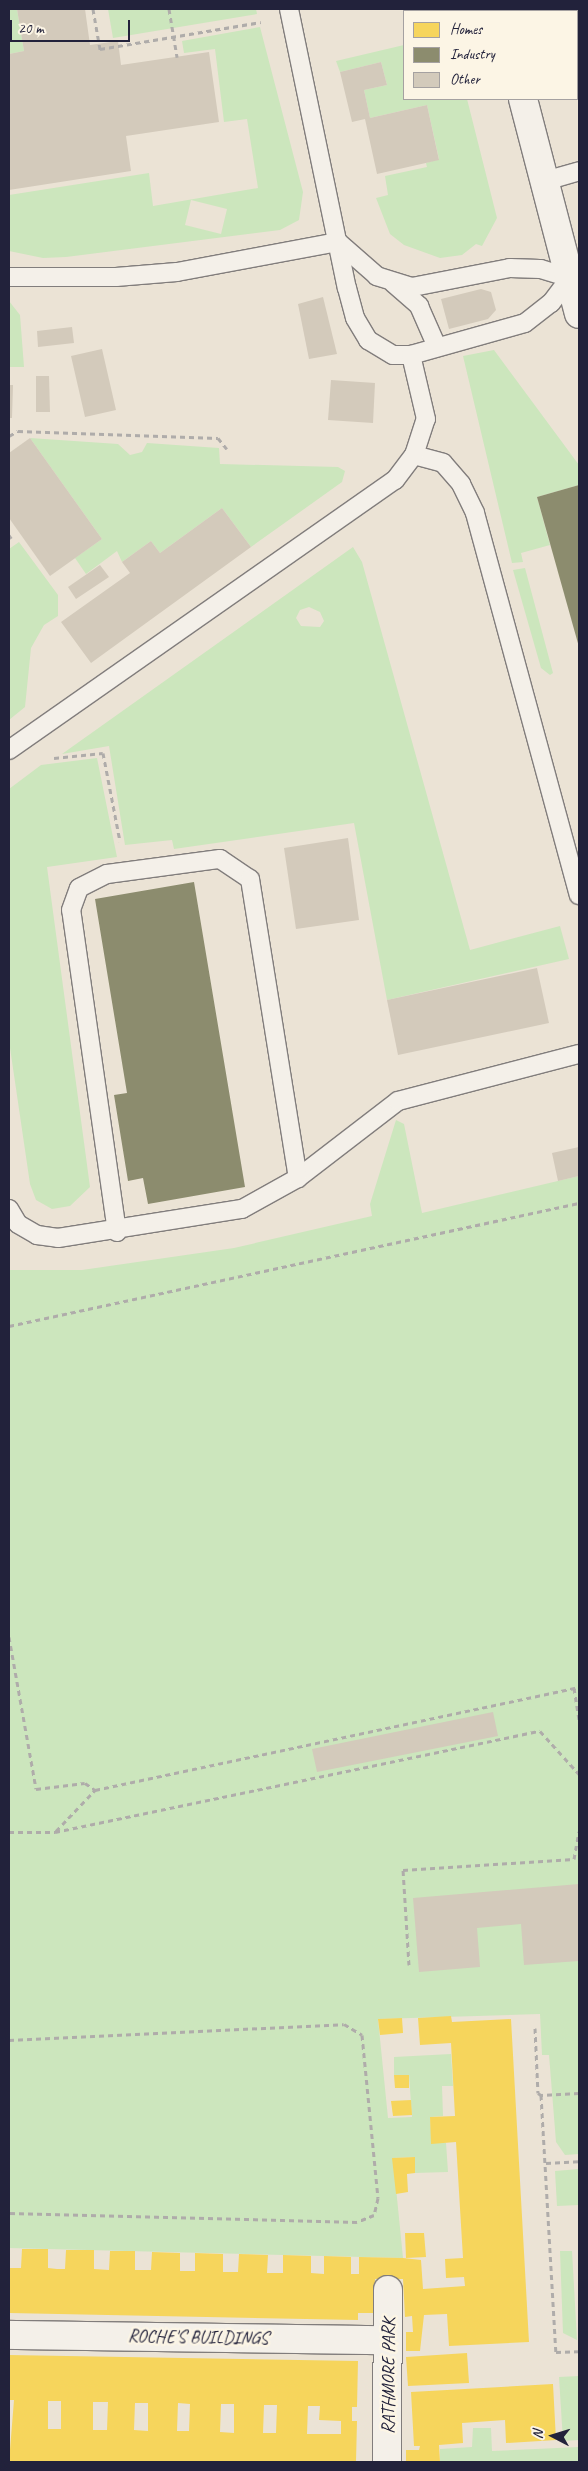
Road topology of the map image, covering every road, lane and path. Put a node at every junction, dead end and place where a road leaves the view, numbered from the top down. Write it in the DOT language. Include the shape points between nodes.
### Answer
graph roads {
  1 [pos="93,9"];
  2 [pos="169,9"];
  3 [pos="290,13"];
  4 [pos="173,37"];
  5 [pos="177,57"];
  6 [pos="523,100"];
  7 [pos="579,171"];
  8 [pos="545,180"];
  9 [pos="338,242"];
  10 [pos="9,277"];
  11 [pos="570,278"];
  12 [pos="393,283"];
  13 [pos="579,314"];
  14 [pos="437,347"];
  15 [pos="411,355"];
  16 [pos="9,436"];
  17 [pos="227,448"];
  18 [pos="414,455"];
  19 [pos="35,732"];
  20 [pos="9,750"];
  21 [pos="122,850"];
  22 [pos="579,895"];
  23 [pos="579,1054"];
  24 [pos="298,1178"];
  25 [pos="579,1203"];
  26 [pos="9,1209"];
  27 [pos="117,1232"];
  28 [pos="9,1326"];
  29 [pos="9,1637"];
  30 [pos="579,1687"];
  31 [pos="574,1688"];
  32 [pos="579,1720"];
  33 [pos="579,1774"];
  34 [pos="95,1790"];
  35 [pos="579,1831"];
  36 [pos="9,1832"];
  37 [pos="55,1832"];
  38 [pos="409,1965"];
  39 [pos="534,2028"];
  40 [pos="9,2040"];
  41 [pos="579,2093"];
  42 [pos="542,2095"];
  43 [pos="579,2161"];
  44 [pos="546,2163"];
  45 [pos="9,2213"];
  46 [pos="388,2290"];
  47 [pos="9,2335"];
  48 [pos="387,2340"];
  49 [pos="579,2351"];
  50 [pos="387,2462"];
  1 -- 4 [label="path" via="100,49"];
  2 -- 4 [label="path"];
  3 -- 4 [label="path"];
  3 -- 9 [label="lane"];
  4 -- 5 [label="path"];
  6 -- 8 [label="street"];
  7 -- 8 [label="lane"];
  8 -- 11 [label="street"];
  9 -- 10 [label="lane" via="177,272"];
  9 -- 12 [label="lane" via="357,262"];
  9 -- 15 [label="lane" via="356,318 368,340 393,355"];
  11 -- 12 [label="lane" via="540,269 510,268 430,287"];
  11 -- 13 [label="street"];
  11 -- 14 [label="lane" via="551,303 525,323"];
  12 -- 14 [label="lane" via="418,306"];
  14 -- 15 [label="lane"];
  15 -- 18 [label="lane" via="426,419"];
  16 -- 17 [label="path" via="18,431 218,438"];
  18 -- 19 [label="lane" via="395,480 353,512"];
  18 -- 22 [label="lane" via="443,463 461,484 475,513"];
  19 -- 20 [label="lane"];
  19 -- 21 [label="path" via="52,758 103,754"];
  23 -- 24 [label="lane" via="398,1101"];
  24 -- 27 [label="lane" via="242,1209"];
  24 -- 27 [label="lane" via="250,879 220,859 108,874 79,888 71,910"];
  25 -- 28 [label="path"];
  26 -- 27 [label="lane" via="18,1224 37,1235 58,1238"];
  29 -- 34 [label="path" via="36,1789 85,1783"];
  30 -- 31 [label="path"];
  31 -- 32 [label="path"];
  31 -- 34 [label="path"];
  33 -- 37 [label="path" via="540,1732"];
  34 -- 37 [label="path"];
  35 -- 38 [label="path" via="574,1859 403,1870"];
  36 -- 37 [label="path"];
  39 -- 42 [label="path" via="538,2093"];
  40 -- 45 [label="path" via="344,2024 362,2036 378,2198 374,2215 357,2222"];
  41 -- 42 [label="path"];
  42 -- 44 [label="path"];
  43 -- 44 [label="path"];
  44 -- 49 [label="path" via="556,2352"];
  46 -- 48 [label="street, RATHMORE PARK"];
  47 -- 48 [label="street, ROCHE'S BUILDINGS"];
  48 -- 50 [label="street, RATHMORE PARK"];
}
